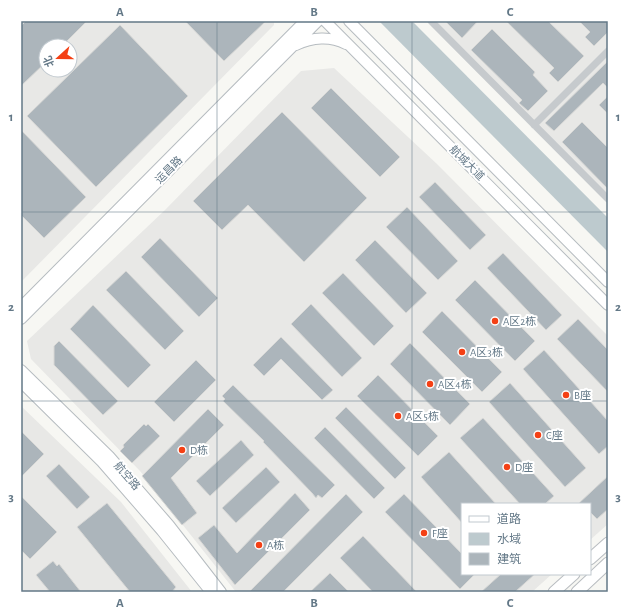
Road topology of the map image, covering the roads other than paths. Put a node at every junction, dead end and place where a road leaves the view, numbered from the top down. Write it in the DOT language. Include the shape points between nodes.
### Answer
graph roads {
  1 [pos="292,21"];
  2 [pos="305,21"];
  3 [pos="318,21"];
  4 [pos="325,21"];
  5 [pos="349,21"];
  6 [pos="432,21"];
  7 [pos="287,45"];
  8 [pos="351,47"];
  9 [pos="608,51"];
  10 [pos="534,125"];
  11 [pos="608,199"];
  12 [pos="608,282"];
  13 [pos="608,305"];
  14 [pos="21,306"];
  15 [pos="21,319"];
  16 [pos="21,370"];
  17 [pos="21,382"];
  18 [pos="608,543"];
  19 [pos="591,558"];
  20 [pos="608,563"];
  21 [pos="573,575"];
  22 [pos="211,592"];
  23 [pos="221,592"];
  24 [pos="554,592"];
  25 [pos="577,592"];
  1 -- 7 [label="street"];
  2 -- 7 [label="street, 运昌路"];
  3 -- 7 [label="street, 运昌路"];
  4 -- 8 [label="street, 航城大道"];
  5 -- 12 [label="street, 航城大道"];
  6 -- 10 [label="street"];
  7 -- 8 [label="street" via="317,38 339,40"];
  7 -- 14 [label="street, 运昌路"];
  7 -- 15 [label="street, 运昌路"];
  8 -- 13 [label="street, 航城大道"];
  9 -- 10 [label="street"];
  10 -- 11 [label="street"];
  16 -- 23 [label="street, 航空路" via="109,456 169,525"];
  17 -- 22 [label="street, 航空路" via="102,462 162,530"];
  18 -- 19 [label="main road"];
  20 -- 25 [label="main road"];
  21 -- 24 [label="main road"];
}
